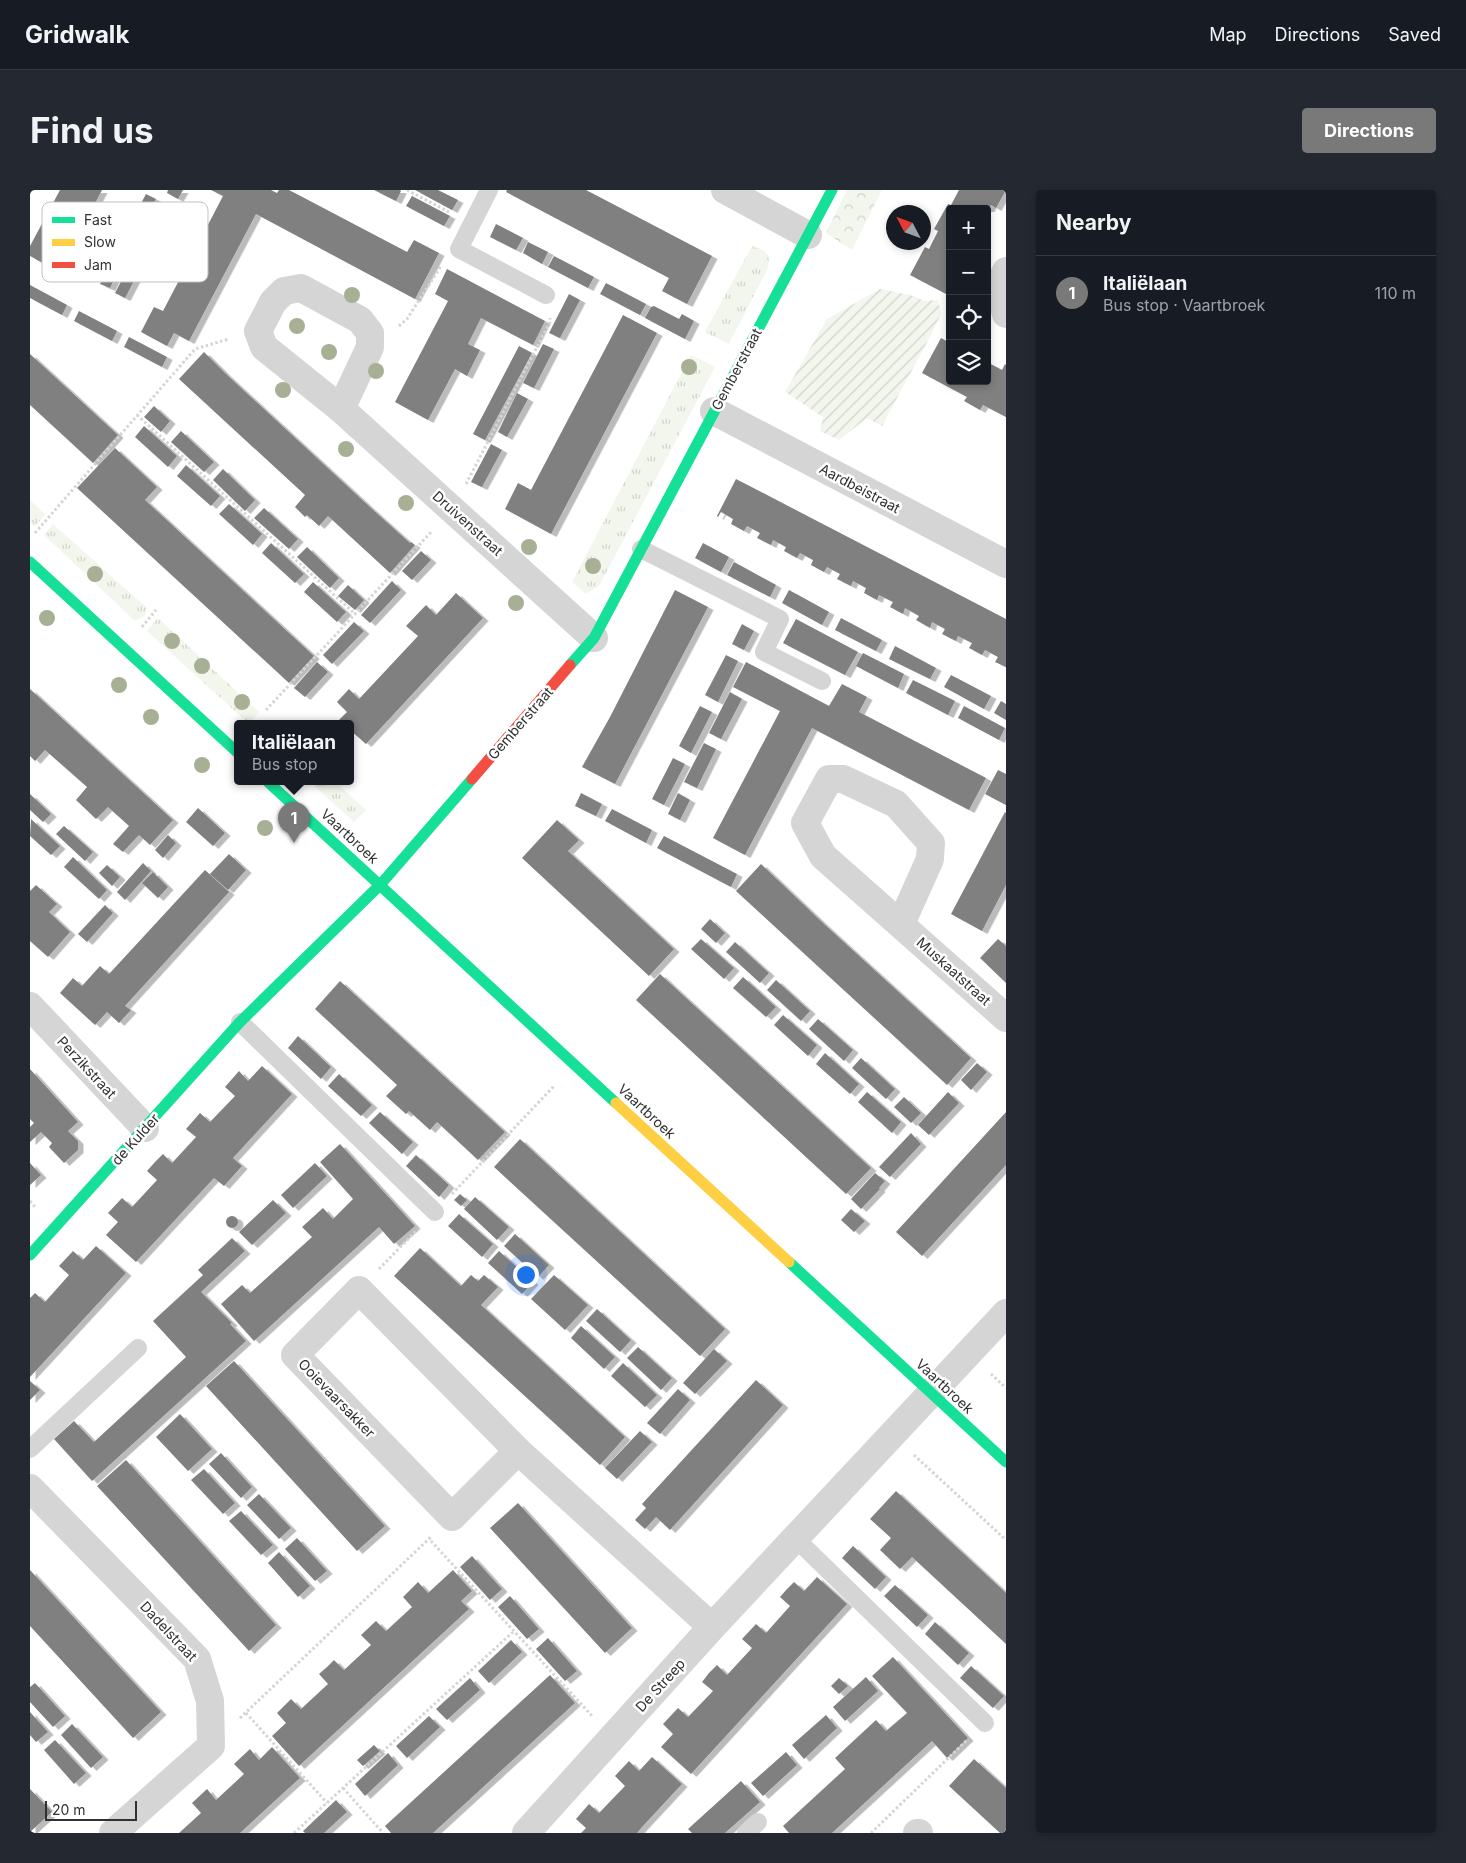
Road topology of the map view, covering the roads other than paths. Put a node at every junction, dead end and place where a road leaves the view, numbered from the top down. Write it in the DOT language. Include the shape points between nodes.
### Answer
graph roads {
  1 [pos="489,190"];
  2 [pos="725,190"];
  3 [pos="832,190"];
  4 [pos="808,236"];
  5 [pos="1006,272"];
  6 [pos="546,295"];
  7 [pos="1006,314"];
  8 [pos="340,409"];
  9 [pos="714,411"];
  10 [pos="641,549"];
  11 [pos="30,562"];
  12 [pos="1006,564"];
  13 [pos="594,638"];
  14 [pos="822,681"];
  15 [pos="234,749"];
  16 [pos="271,785"];
  17 [pos="380,884"];
  18 [pos="901,924"];
  19 [pos="30,1006"];
  20 [pos="1006,1018"];
  21 [pos="240,1022"];
  22 [pos="145,1128"];
  23 [pos="435,1212"];
  24 [pos="30,1254"];
  25 [pos="1006,1313"];
  26 [pos="138,1348"];
  27 [pos="930,1393"];
  28 [pos="30,1449"];
  29 [pos="518,1451"];
  30 [pos="1006,1462"];
  31 [pos="30,1488"];
  32 [pos="795,1538"];
  33 [pos="712,1627"];
  34 [pos="985,1723"];
  35 [pos="113,1833"];
  36 [pos="526,1833"];
  1 -- 6 [label="lane" via="459,248"];
  2 -- 4 [label="street"];
  3 -- 4 [label="street, Gemberstraat"];
  4 -- 9 [label="street, Gemberstraat"];
  5 -- 7 [label="street" via="998,287"];
  8 -- 8 [label="street, Druivenstraat" via="370,347 370,332 360,320 301,288 284,291 273,302 258,330 264,348"];
  8 -- 13 [label="street, Druivenstraat"];
  9 -- 10 [label="street, Gemberstraat"];
  9 -- 12 [label="street, Aardbeistraat"];
  10 -- 13 [label="street, Gemberstraat"];
  10 -- 14 [label="lane" via="780,619 764,652"];
  11 -- 15 [label="street"];
  13 -- 17 [label="street, Gemberstraat"];
  16 -- 17 [label="street, Vaartbroek"];
  17 -- 21 [label="street, de Kulder"];
  17 -- 27 [label="street, Vaartbroek"];
  18 -- 18 [label="street, Muskaatstraat" via="930,859 931,843 896,804 843,779 828,779 805,823 823,856"];
  18 -- 20 [label="street, Muskaatstraat"];
  19 -- 22 [label="street, Perzikstraat"];
  21 -- 22 [label="street, de Kulder"];
  21 -- 23 [label="lane"];
  22 -- 24 [label="street, de Kulder"];
  25 -- 27 [label="street, De Streep"];
  26 -- 28 [label="lane"];
  27 -- 30 [label="street, Vaartbroek"];
  27 -- 32 [label="street, De Streep"];
  29 -- 29 [label="street, Ooievaarsakker" via="359,1290 295,1355 452,1517"];
  29 -- 33 [label="street"];
  31 -- 35 [label="street, Dadelstraat" via="197,1659 210,1701 211,1746"];
  32 -- 33 [label="street, De Streep"];
  32 -- 34 [label="lane"];
  33 -- 36 [label="street, De Streep"];
}
